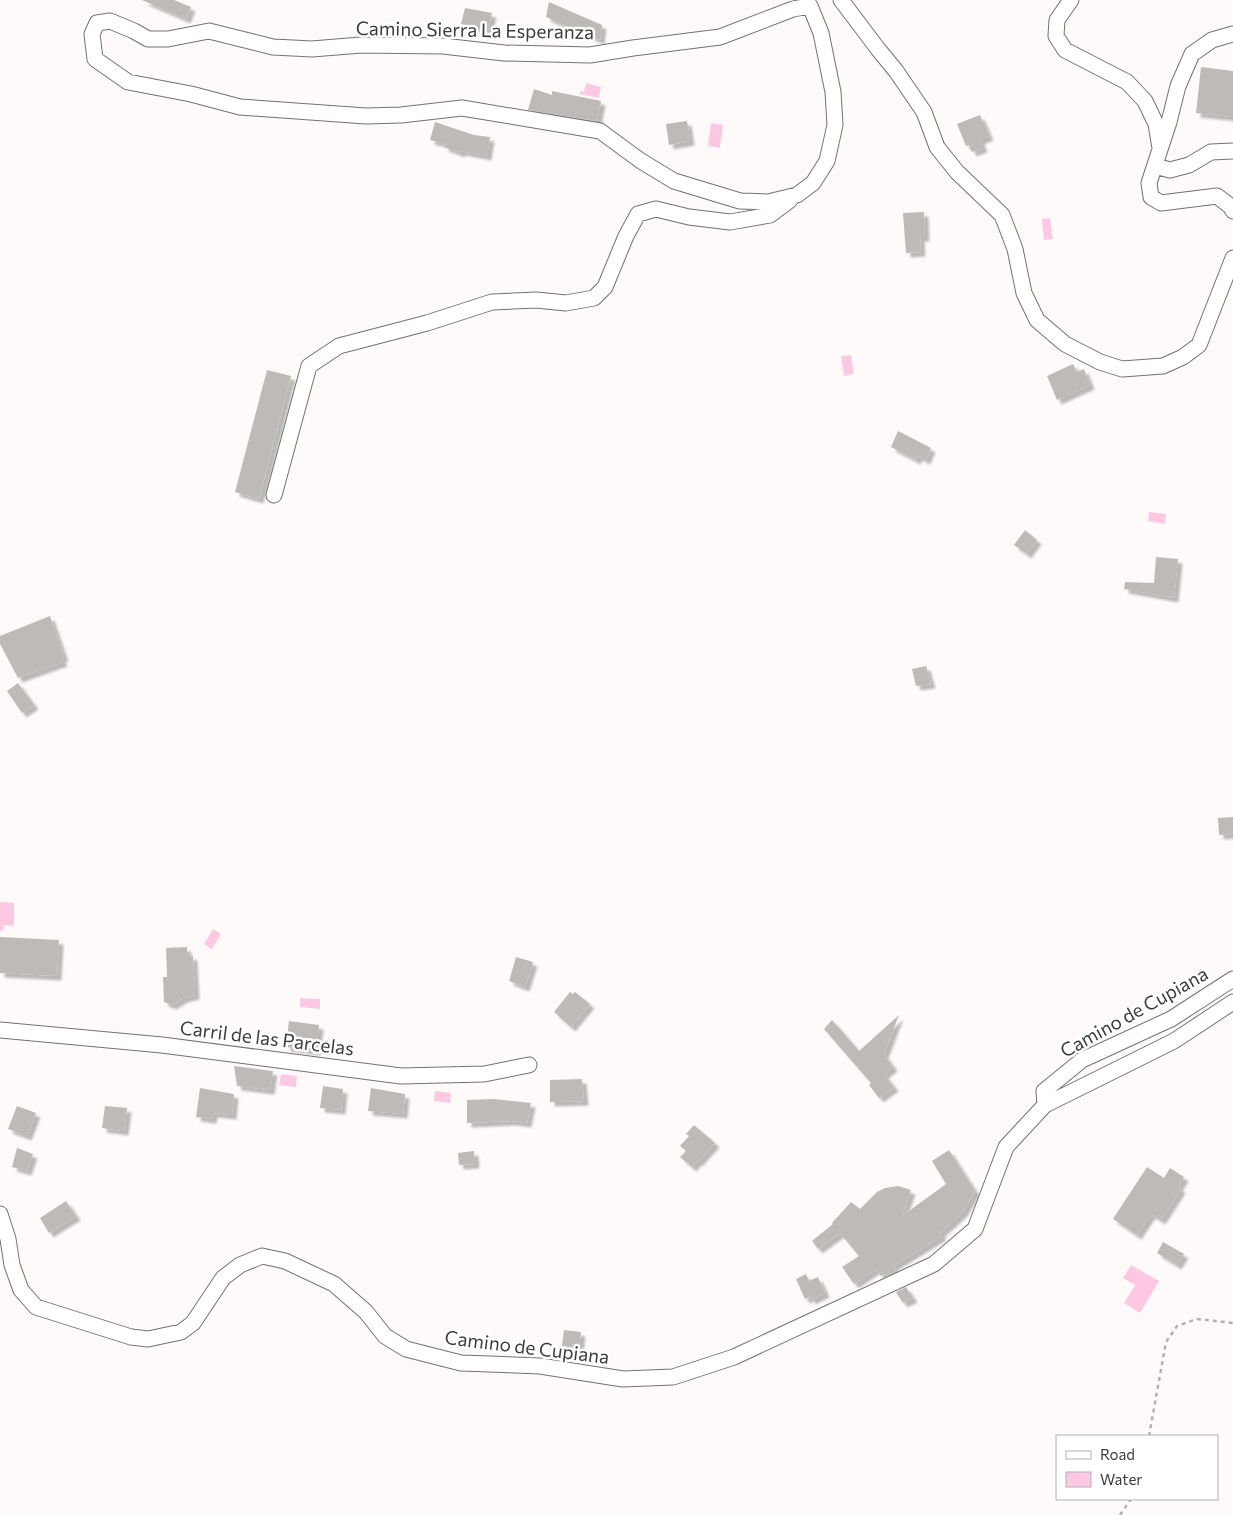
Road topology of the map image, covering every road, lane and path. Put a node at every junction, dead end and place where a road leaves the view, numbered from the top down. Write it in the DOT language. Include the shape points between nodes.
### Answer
graph roads {
  1 [pos="841,0"];
  2 [pos="1070,0"];
  3 [pos="811,3"];
  4 [pos="1233,34"];
  5 [pos="1161,149"];
  6 [pos="1233,151"];
  7 [pos="1155,166"];
  8 [pos="797,194"];
  9 [pos="1233,211"];
  10 [pos="1233,258"];
  11 [pos="274,495"];
  12 [pos="1233,979"];
  13 [pos="1233,1002"];
  14 [pos="0,1030"];
  15 [pos="529,1065"];
  16 [pos="1045,1106"];
  17 [pos="0,1214"];
  18 [pos="1233,1323"];
  19 [pos="1149,1435"];
  20 [pos="1130,1500"];
  21 [pos="1120,1515"];
  1 -- 10 [label="street" via="924,112 937,147 957,172 1002,215 1015,249 1024,294 1037,320 1065,344 1100,362 1122,368 1163,366 1183,357 1199,345"];
  2 -- 5 [label="street" via="1057,20 1056,36 1065,50 1127,82 1145,101 1156,124"];
  3 -- 8 [label="street, Camino Sierra La Esperanza" via="821,33 833,92 835,126 827,161 813,183"];
  3 -- 8 [label="street, Camino Sierra La Esperanza" via="720,37 590,55 504,54 443,46 283,48 209,31 168,39 148,39 110,22 97,23 92,34 95,59 128,82 240,107 366,116 462,108 600,131 674,181 710,193 740,201 768,202"];
  4 -- 5 [label="street" via="1212,40 1192,54 1178,86"];
  5 -- 7 [label="street"];
  6 -- 7 [label="street" via="1212,152 1189,165 1170,170"];
  7 -- 9 [label="street" via="1149,183 1151,197 1162,203 1216,196"];
  8 -- 11 [label="street" via="770,215 730,222 656,209 638,214 605,287 594,298 566,303 536,300 492,302 339,346 309,366"];
  12 -- 16 [label="street, Camino de Cupiana" via="1171,1019 1082,1060 1044,1091"];
  13 -- 16 [label="street, Camino de Cupiana" via="1174,1041"];
  14 -- 15 [label="street, Carril de las Parcelas" via="162,1045 401,1076 484,1074"];
  16 -- 17 [label="street, Camino de Cupiana" via="1006,1147 975,1229 934,1264 734,1357 673,1377 623,1379 540,1366 461,1362 406,1349 386,1336 366,1312 334,1284 285,1261 262,1256 240,1265 223,1278 193,1323 181,1332 148,1339 130,1337 36,1307 21,1290"];
  18 -- 19 [label="path" via="1197,1319 1178,1326 1166,1342"];
  20 -- 21 [label="path"];
}
